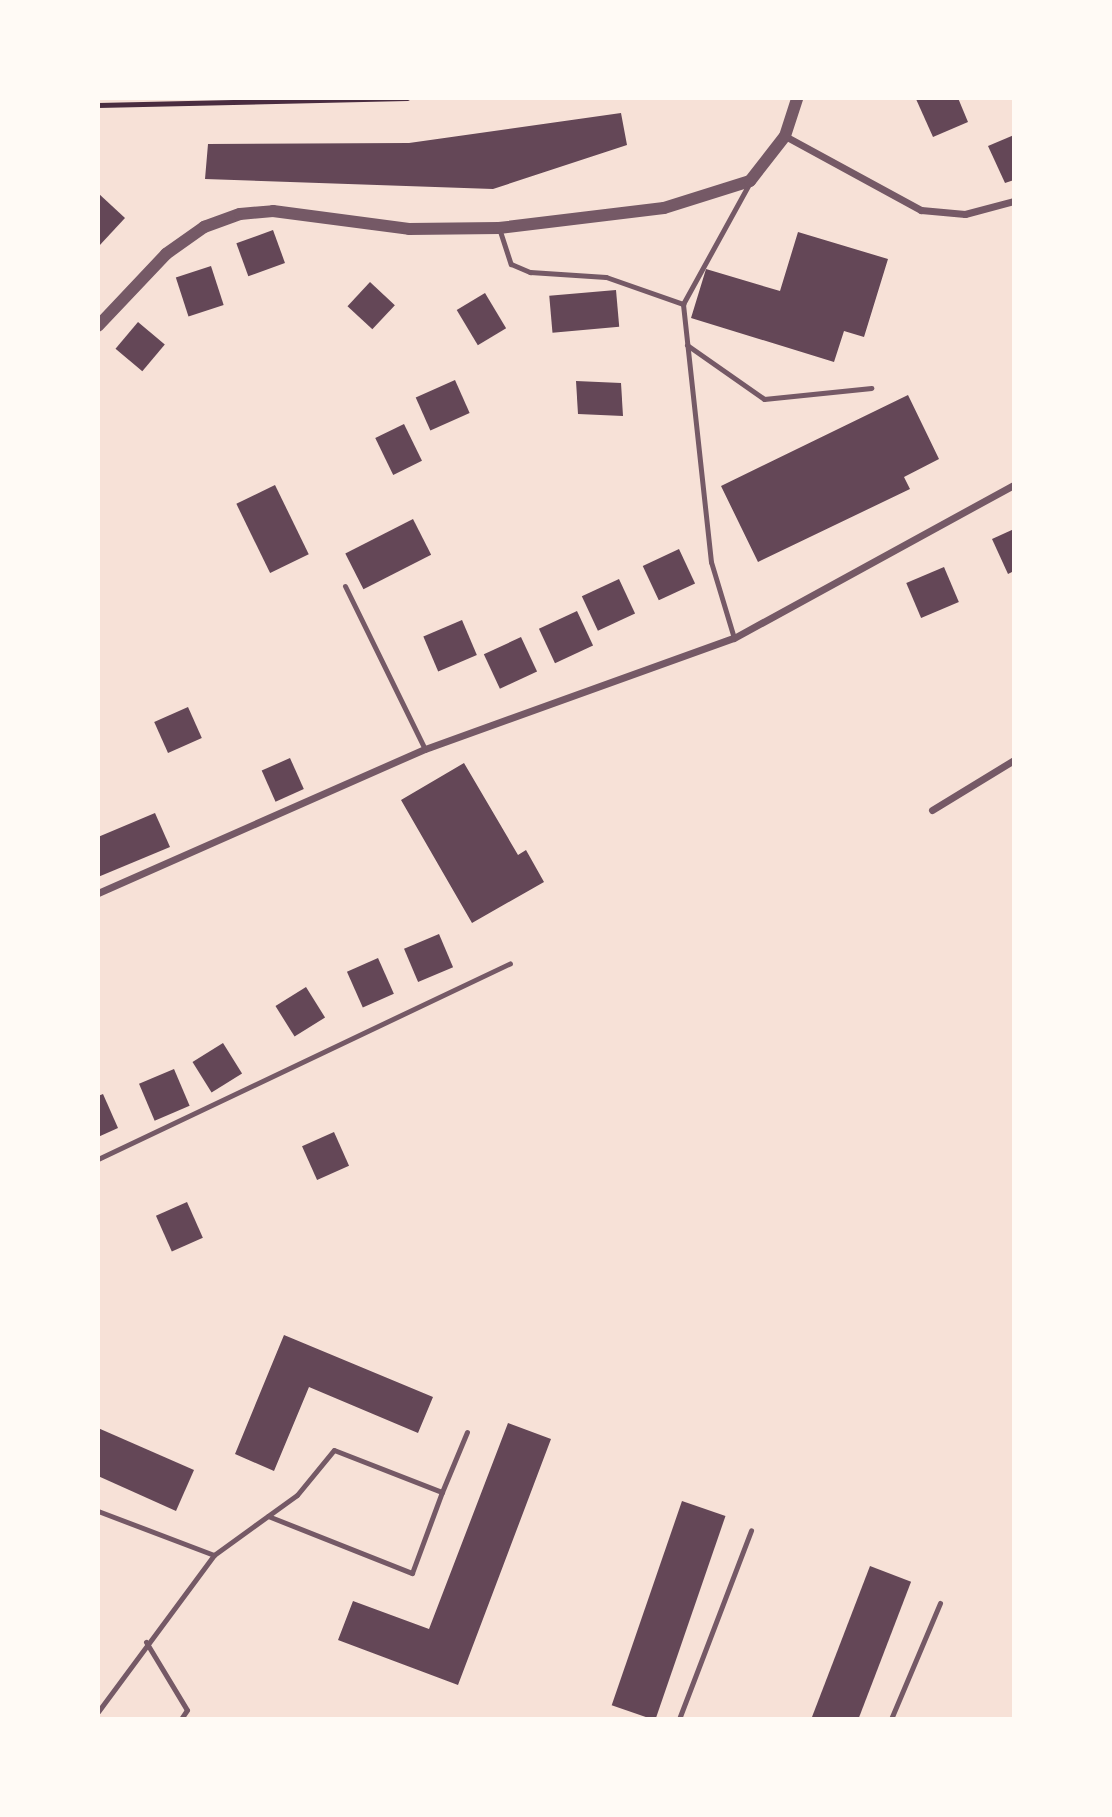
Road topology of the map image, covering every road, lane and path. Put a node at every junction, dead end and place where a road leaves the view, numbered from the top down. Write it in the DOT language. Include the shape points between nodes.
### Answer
graph roads {
  1 [pos="407,98"];
  2 [pos="797,98"];
  3 [pos="98,105"];
  4 [pos="785,136"];
  5 [pos="750,181"];
  6 [pos="1014,201"];
  7 [pos="499,228"];
  8 [pos="683,304"];
  9 [pos="98,326"];
  10 [pos="687,345"];
  11 [pos="870,388"];
  12 [pos="1014,485"];
  13 [pos="345,586"];
  14 [pos="734,638"];
  15 [pos="425,749"];
  16 [pos="1014,760"];
  17 [pos="932,810"];
  18 [pos="98,893"];
  19 [pos="510,962"];
  20 [pos="98,1159"];
  21 [pos="467,1432"];
  22 [pos="442,1492"];
  23 [pos="98,1511"];
  24 [pos="268,1516"];
  25 [pos="751,1530"];
  26 [pos="214,1555"];
  27 [pos="940,1603"];
  28 [pos="146,1642"];
  29 [pos="98,1712"];
  30 [pos="181,1719"];
  31 [pos="679,1719"];
  32 [pos="891,1719"];
  1 -- 3 [label="path"];
  2 -- 4 [label="street"];
  4 -- 5 [label="street"];
  4 -- 6 [label="street" via="921,210 965,214"];
  5 -- 7 [label="street" via="664,208"];
  5 -- 8 [label="lane"];
  7 -- 8 [label="lane" via="511,264 530,272 606,277"];
  7 -- 9 [label="street" via="409,229 273,211 240,214 204,227 166,254"];
  8 -- 10 [label="lane"];
  10 -- 11 [label="lane" via="764,399"];
  10 -- 14 [label="lane" via="711,562"];
  12 -- 14 [label="street"];
  13 -- 15 [label="lane"];
  14 -- 15 [label="street"];
  15 -- 18 [label="street"];
  16 -- 17 [label="street"];
  19 -- 20 [label="lane"];
  21 -- 22 [label="lane"];
  22 -- 24 [label="lane" via="334,1450 297,1495"];
  22 -- 24 [label="lane" via="412,1573"];
  23 -- 26 [label="lane"];
  24 -- 26 [label="lane"];
  25 -- 31 [label="lane"];
  26 -- 28 [label="lane"];
  27 -- 32 [label="lane"];
  28 -- 29 [label="lane"];
  28 -- 30 [label="lane" via="187,1710"];
}
